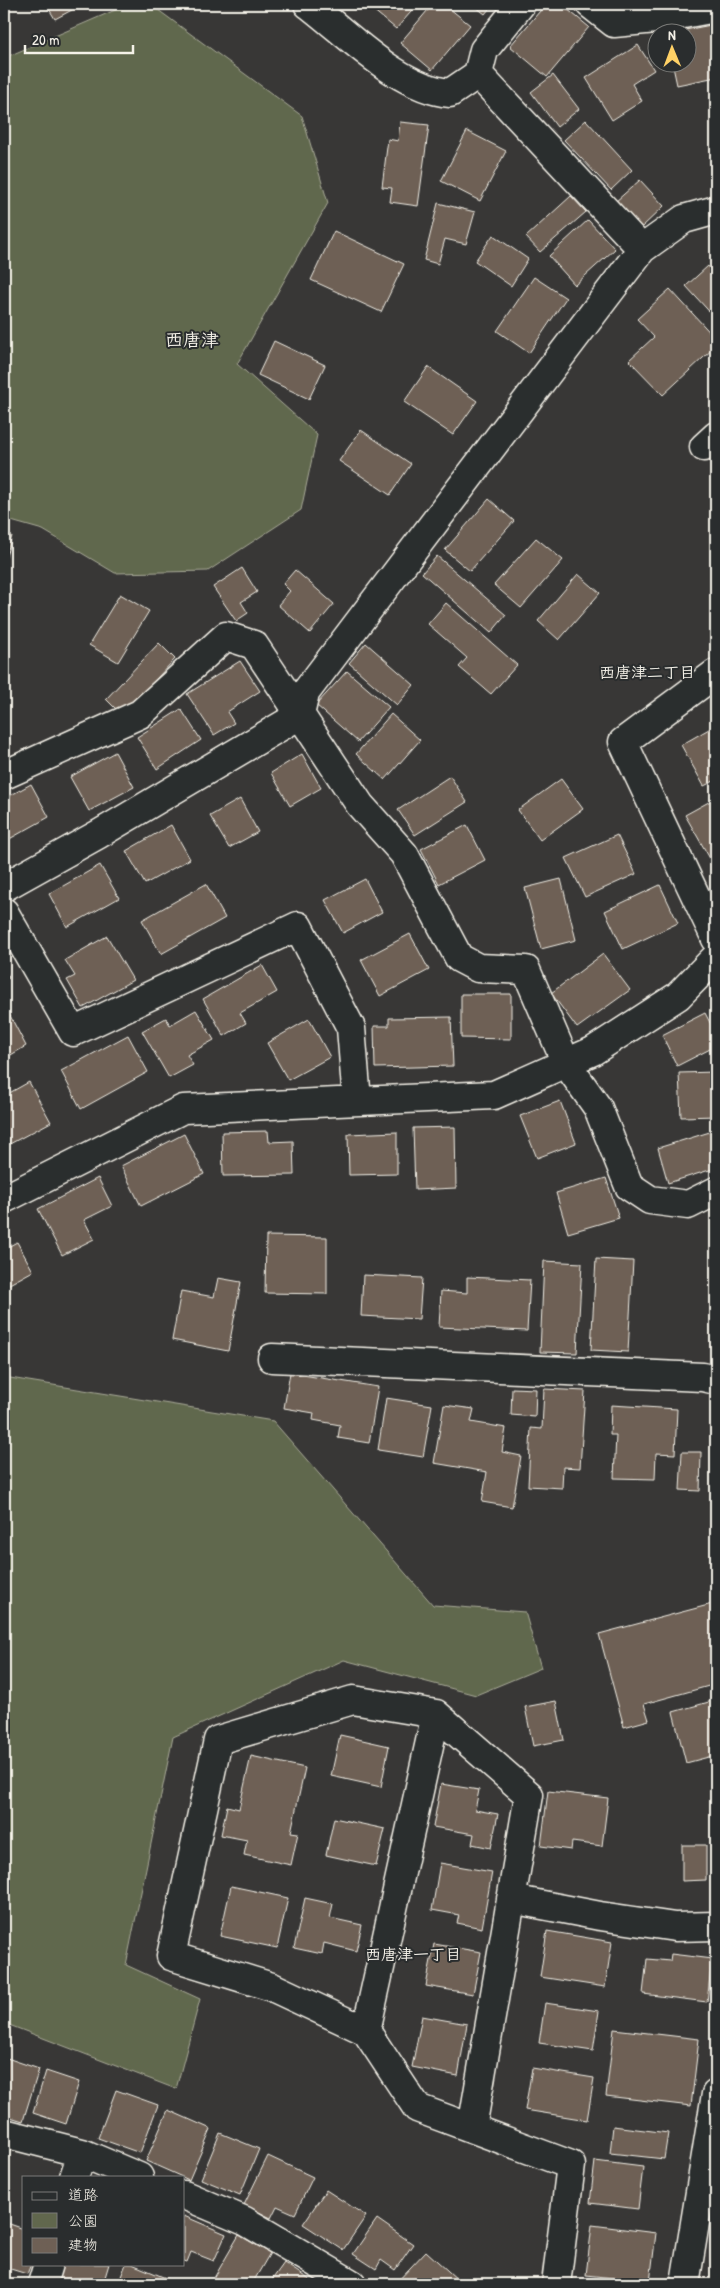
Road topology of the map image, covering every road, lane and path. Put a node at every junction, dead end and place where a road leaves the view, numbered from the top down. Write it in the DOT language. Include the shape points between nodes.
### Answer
graph roads {
  1 [pos="308,4"];
  2 [pos="521,4"];
  3 [pos="590,4"];
  4 [pos="716,8"];
  5 [pos="478,74"];
  6 [pos="716,210"];
  7 [pos="642,250"];
  8 [pos="716,673"];
  9 [pos="300,715"];
  10 [pos="4,775"];
  11 [pos="4,887"];
  12 [pos="4,912"];
  13 [pos="716,939"];
  14 [pos="716,957"];
  15 [pos="566,1062"];
  16 [pos="357,1101"];
  17 [pos="716,1191"];
  18 [pos="4,1199"];
  19 [pos="272,1358"];
  20 [pos="716,1380"];
  21 [pos="436,1714"];
  22 [pos="511,1898"];
  23 [pos="716,1926"];
  24 [pos="366,2031"];
  25 [pos="716,2096"];
  26 [pos="472,2128"];
  27 [pos="4,2133"];
  28 [pos="78,2165"];
  29 [pos="134,2176"];
  30 [pos="185,2196"];
  31 [pos="47,2266"];
  32 [pos="42,2284"];
  33 [pos="352,2284"];
  34 [pos="556,2284"];
  35 [pos="685,2284"];
  1 -- 5 [label="street" via="401,77 433,92 450,93"];
  2 -- 5 [label="street" via="484,50"];
  3 -- 4 [label="street" via="614,23"];
  5 -- 7 [label="street"];
  6 -- 7 [label="street" via="684,219"];
  7 -- 9 [label="street" via="305,693"];
  8 -- 13 [label="street" via="623,742"];
  9 -- 10 [label="street" via="254,645 226,636 140,714"];
  9 -- 11 [label="street"];
  9 -- 15 [label="street" via="360,806 404,854 459,958 478,968 526,970"];
  12 -- 16 [label="street" via="73,1032 298,926 351,1028"];
  14 -- 15 [label="street" via="678,996 593,1051"];
  15 -- 16 [label="street" via="494,1095"];
  15 -- 17 [label="street" via="598,1108 629,1186 650,1200 688,1205"];
  16 -- 18 [label="street" via="183,1109"];
  19 -- 20 [label="street"];
  21 -- 22 [label="street" via="529,1795"];
  21 -- 24 [label="street"];
  21 -- 24 [label="street" via="353,1700 218,1740 171,1956 272,1987"];
  22 -- 23 [label="street" via="675,1927"];
  22 -- 26 [label="street"];
  24 -- 26 [label="street" via="417,2108"];
  25 -- 35 [label="street"];
  26 -- 34 [label="street" via="571,2165"];
  27 -- 28 [label="street"];
  28 -- 29 [label="street"];
  30 -- 33 [label="street" via="245,2221"];
  31 -- 32 [label="street"];
}
